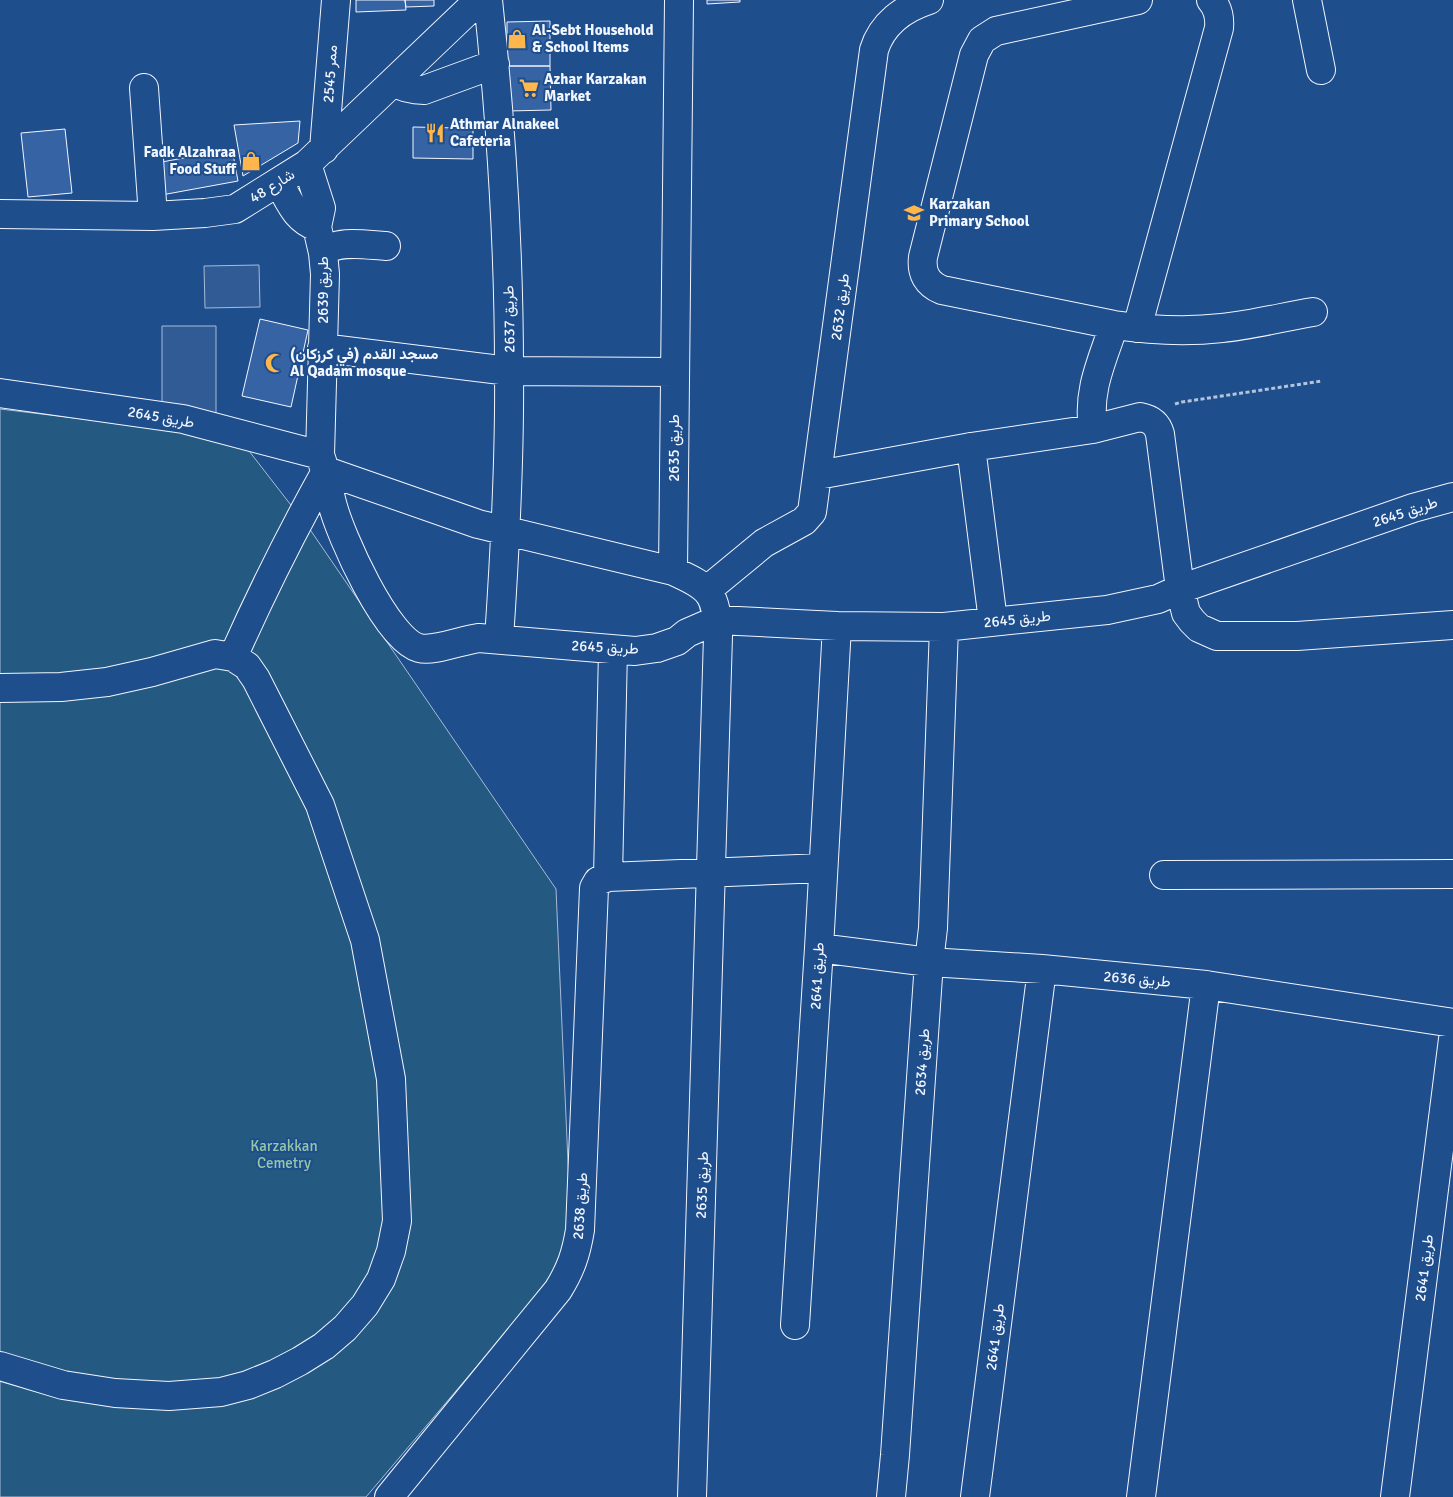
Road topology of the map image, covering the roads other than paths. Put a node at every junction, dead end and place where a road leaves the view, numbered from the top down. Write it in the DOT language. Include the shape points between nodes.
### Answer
graph roads {
  1 [pos="336,0"];
  2 [pos="479,0"];
  3 [pos="488,0"];
  4 [pos="679,0"];
  5 [pos="929,0"];
  6 [pos="1138,0"];
  7 [pos="1211,0"];
  8 [pos="1307,0"];
  9 [pos="1052,9"];
  10 [pos="495,64"];
  11 [pos="1321,70"];
  12 [pos="393,82"];
  13 [pos="144,88"];
  14 [pos="316,156"];
  15 [pos="279,183"];
  16 [pos="0,214"];
  17 [pos="153,216"];
  18 [pos="320,240"];
  19 [pos="386,246"];
  20 [pos="1313,312"];
  21 [pos="1125,326"];
  22 [pos="322,348"];
  23 [pos="509,371"];
  24 [pos="674,372"];
  25 [pos="0,393"];
  26 [pos="1093,429"];
  27 [pos="971,447"];
  28 [pos="323,463"];
  29 [pos="818,475"];
  30 [pos="1453,497"];
  31 [pos="506,532"];
  32 [pos="673,571"];
  33 [pos="1180,589"];
  34 [pos="707,590"];
  35 [pos="717,620"];
  36 [pos="993,622"];
  37 [pos="1453,625"];
  38 [pos="837,626"];
  39 [pos="944,627"];
  40 [pos="499,639"];
  41 [pos="614,650"];
  42 [pos="233,657"];
  43 [pos="0,688"];
  44 [pos="822,868"];
  45 [pos="711,873"];
  46 [pos="1453,874"];
  47 [pos="1164,875"];
  48 [pos="603,879"];
  49 [pos="819,948"];
  50 [pos="929,962"];
  51 [pos="1042,970"];
  52 [pos="1206,985"];
  53 [pos="1453,1023"];
  54 [pos="1453,1039"];
  55 [pos="795,1325"];
  56 [pos="0,1366"];
  57 [pos="389,1497"];
  58 [pos="692,1497"];
  59 [pos="890,1497"];
  60 [pos="975,1497"];
  61 [pos="1141,1497"];
  62 [pos="1395,1497"];
  1 -- 14 [label="street, ممر 2545"];
  2 -- 12 [label="street, شارع 48"];
  3 -- 10 [label="street, طريق 2637"];
  4 -- 24 [label="street, طريق 2635"];
  5 -- 29 [label="street, طريق 2632" via="904,11 887,25 874,50"];
  6 -- 9 [label="street"];
  7 -- 21 [label="street" via="1218,10 1219,28"];
  8 -- 11 [label="street"];
  9 -- 21 [label="street" via="996,31 977,47 922,266 928,282 942,290"];
  10 -- 12 [label="street" via="424,90 402,88"];
  10 -- 23 [label="street, طريق 2637" via="503,166"];
  12 -- 14 [label="street, شارع 48"];
  13 -- 17 [label="street"];
  14 -- 15 [label="street, شارع 48"];
  14 -- 18 [label="street, طريق 2639" via="321,208"];
  15 -- 17 [label="street, شارع 48" via="235,209"];
  15 -- 18 [label="street" via="300,218"];
  16 -- 17 [label="street, شارع 48"];
  18 -- 19 [label="street" via="328,248 338,244"];
  18 -- 22 [label="street, طريق 2639" via="325,274"];
  20 -- 21 [label="street" via="1222,328 1180,330"];
  21 -- 26 [label="street" via="1093,390"];
  22 -- 23 [label="street"];
  22 -- 28 [label="street, طريق 2639"];
  23 -- 24 [label="street"];
  23 -- 31 [label="street, طريق 2637"];
  24 -- 32 [label="street, طريق 2635"];
  25 -- 28 [label="street, طريق 2645" via="183,418"];
  26 -- 27 [label="street"];
  26 -- 33 [label="street" via="1140,417 1148,418 1158,427"];
  27 -- 29 [label="street"];
  27 -- 36 [label="street"];
  28 -- 31 [label="street, طريق 2645" via="454,517"];
  28 -- 40 [label="street, طريق 2645" via="332,504 353,557 401,637 425,649 464,640"];
  28 -- 42 [label="street"];
  29 -- 34 [label="street, طريق 2632" via="812,512 804,521 764,542"];
  30 -- 33 [label="street, طريق 2645"];
  31 -- 32 [label="street, طريق 2645"];
  31 -- 40 [label="street, طريق 2637"];
  32 -- 34 [label="street"];
  33 -- 36 [label="street, طريق 2645" via="1158,600 1108,610"];
  33 -- 37 [label="street" via="1186,613 1192,621 1217,636 1297,636"];
  34 -- 35 [label="street, طريق 2635" via="714,599"];
  35 -- 38 [label="street, طريق 2645"];
  35 -- 41 [label="street, طريق 2645" via="656,648"];
  35 -- 45 [label="street, طريق 2635"];
  36 -- 39 [label="street, طريق 2645"];
  38 -- 39 [label="street, طريق 2645"];
  38 -- 44 [label="street, طريق 2641"];
  39 -- 50 [label="street, طريق 2634"];
  40 -- 41 [label="street, طريق 2645"];
  41 -- 48 [label="street, طريق 2638"];
  42 -- 43 [label="street" via="214,654 107,682"];
  42 -- 56 [label="street" via="247,666 256,679 320,805 366,940 391,1079 397,1221 392,1251 381,1279 345,1328 300,1361 248,1385 221,1392 169,1396 116,1393 63,1385"];
  44 -- 45 [label="street"];
  44 -- 49 [label="street, طريق 2641"];
  45 -- 48 [label="street"];
  45 -- 58 [label="street, طريق 2635"];
  46 -- 47 [label="street"];
  48 -- 57 [label="street, طريق 2638" via="594,888 580,1230 575,1256 558,1290"];
  49 -- 50 [label="street, طريق 2636"];
  49 -- 55 [label="street, طريق 2641"];
  50 -- 51 [label="street, طريق 2636"];
  50 -- 59 [label="street, طريق 2634"];
  51 -- 52 [label="street, طريق 2636"];
  51 -- 60 [label="street, طريق 2641"];
  52 -- 53 [label="street, طريق 2636"];
  52 -- 61 [label="street"];
  54 -- 62 [label="street, طريق 2641"];
}
